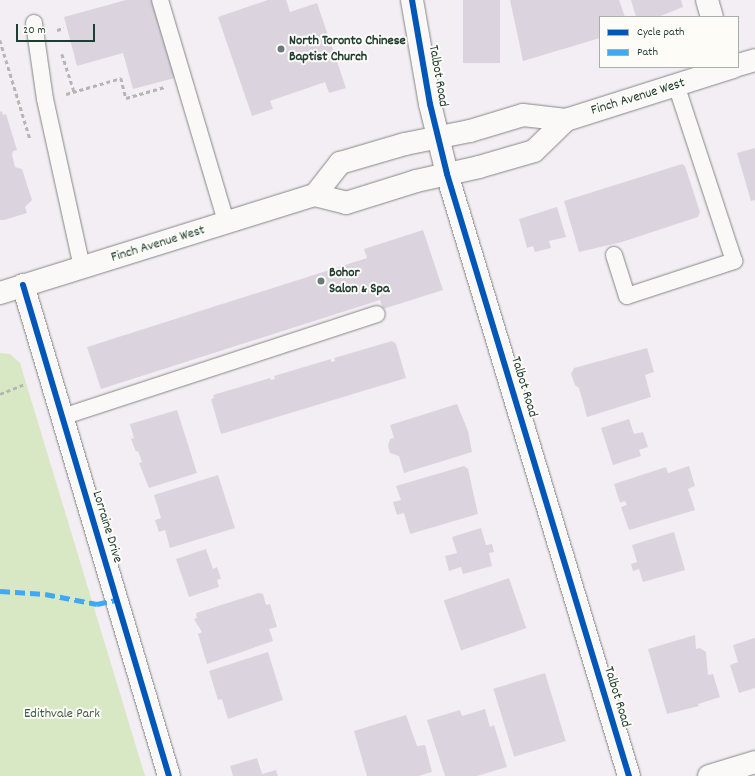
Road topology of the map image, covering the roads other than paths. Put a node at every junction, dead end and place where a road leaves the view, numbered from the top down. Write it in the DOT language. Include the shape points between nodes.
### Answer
graph roads {
  1 [pos="160,0"];
  2 [pos="412,0"];
  3 [pos="707,0"];
  4 [pos="712,16"];
  5 [pos="34,23"];
  6 [pos="755,60"];
  7 [pos="739,65"];
  8 [pos="728,68"];
  9 [pos="676,85"];
  10 [pos="566,120"];
  11 [pos="438,137"];
  12 [pos="447,174"];
  13 [pos="315,195"];
  14 [pos="226,222"];
  15 [pos="614,256"];
  16 [pos="82,267"];
  17 [pos="23,286"];
  18 [pos="0,293"];
  19 [pos="377,314"];
  20 [pos="62,417"];
  21 [pos="755,762"];
  22 [pos="169,776"];
  23 [pos="628,776"];
  24 [pos="709,776"];
  1 -- 14 [label="lane"];
  2 -- 11 [label="street, Talbot Road"];
  3 -- 4 [label="street"];
  5 -- 16 [label="lane" via="45,100"];
  6 -- 7 [label="street, Finch Avenue West"];
  8 -- 9 [label="street, Finch Avenue West"];
  9 -- 10 [label="street, Finch Avenue West"];
  9 -- 15 [label="lane" via="734,261 627,296"];
  10 -- 11 [label="street, Finch Avenue West" via="523,115 470,131"];
  10 -- 12 [label="street, Finch Avenue West" via="534,151"];
  11 -- 12 [label="street, Talbot Road"];
  11 -- 13 [label="street, Finch Avenue West" via="340,163"];
  12 -- 13 [label="street, Finch Avenue West" via="346,203"];
  12 -- 23 [label="street, Talbot Road"];
  13 -- 14 [label="street, Finch Avenue West"];
  14 -- 16 [label="street, Finch Avenue West"];
  16 -- 17 [label="street, Finch Avenue West"];
  17 -- 18 [label="street, Finch Avenue West"];
  17 -- 20 [label="street, Lorraine Drive"];
  19 -- 20 [label="lane"];
  20 -- 22 [label="street, Lorraine Drive"];
  21 -- 24 [label="street"];
}
